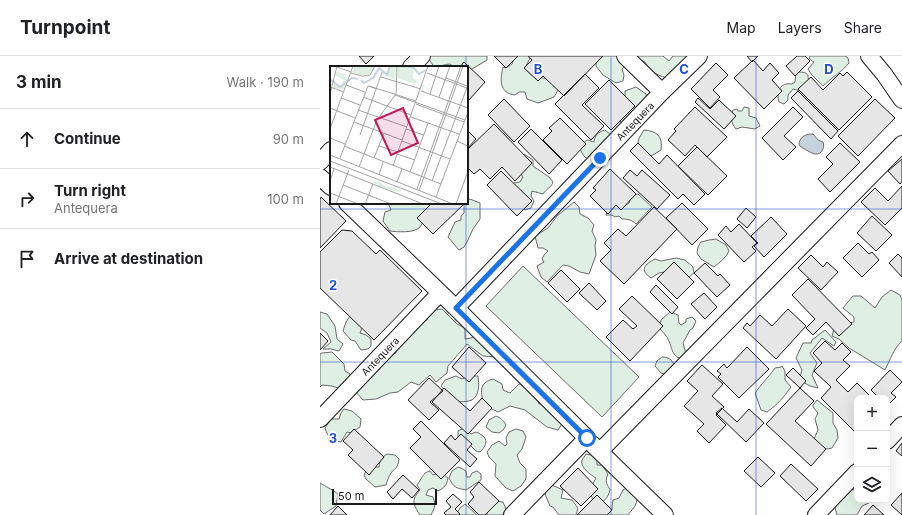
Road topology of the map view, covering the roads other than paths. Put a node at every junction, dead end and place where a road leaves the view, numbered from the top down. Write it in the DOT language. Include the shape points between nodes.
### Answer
graph roads {
  1 [pos="422,56"];
  2 [pos="625,56"];
  3 [pos="699,56"];
  4 [pos="869,56"];
  5 [pos="412,66"];
  6 [pos="662,92"];
  7 [pos="902,100"];
  8 [pos="902,144"];
  9 [pos="330,151"];
  10 [pos="320,162"];
  11 [pos="320,176"];
  12 [pos="330,186"];
  13 [pos="348,204"];
  14 [pos="440,293"];
  15 [pos="456,308"];
  16 [pos="320,419"];
  17 [pos="902,425"];
  18 [pos="587,438"];
  19 [pos="890,438"];
  20 [pos="600,451"];
  21 [pos="854,475"];
  22 [pos="512,515"];
  23 [pos="665,515"];
  24 [pos="816,515"];
  1 -- 5 [label="street"];
  2 -- 6 [label="street"];
  3 -- 6 [label="street, Antequera"];
  4 -- 7 [label="street"];
  6 -- 15 [label="street, Antequera"];
  8 -- 20 [label="street"];
  9 -- 10 [label="street"];
  11 -- 12 [label="street"];
  13 -- 14 [label="street"];
  14 -- 15 [label="street"];
  14 -- 16 [label="street, Antequera"];
  15 -- 18 [label="street"];
  17 -- 19 [label="street"];
  18 -- 20 [label="street"];
  18 -- 22 [label="street"];
  20 -- 23 [label="street"];
  21 -- 24 [label="street"];
}
